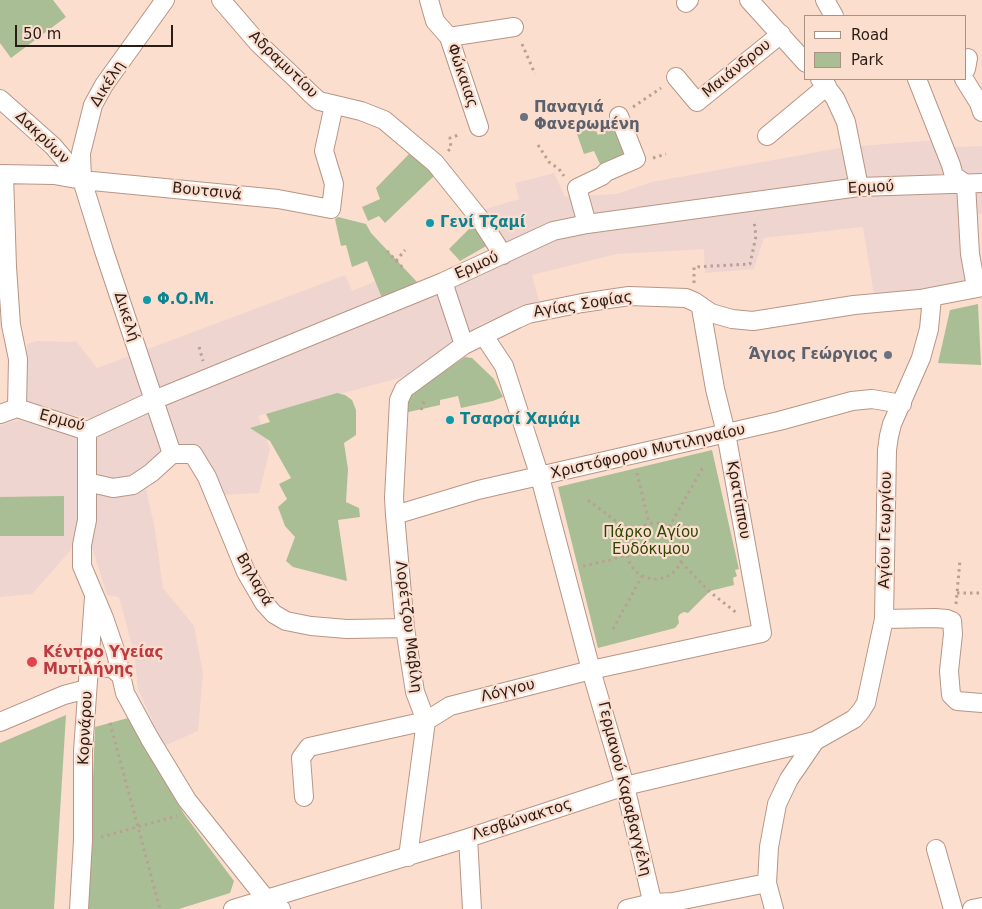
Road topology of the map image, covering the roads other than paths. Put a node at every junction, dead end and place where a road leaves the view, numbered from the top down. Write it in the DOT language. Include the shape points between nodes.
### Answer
graph roads {
  1 [pos="165,0"];
  2 [pos="221,0"];
  3 [pos="429,0"];
  4 [pos="749,0"];
  5 [pos="825,0"];
  6 [pos="833,15"];
  7 [pos="514,27"];
  8 [pos="780,34"];
  9 [pos="449,37"];
  10 [pos="804,61"];
  11 [pos="676,78"];
  12 [pos="917,80"];
  13 [pos="965,80"];
  14 [pos="823,83"];
  15 [pos="0,98"];
  16 [pos="334,105"];
  17 [pos="982,112"];
  18 [pos="619,116"];
  19 [pos="479,127"];
  20 [pos="767,136"];
  21 [pos="2,175"];
  22 [pos="82,180"];
  23 [pos="974,183"];
  24 [pos="859,187"];
  25 [pos="587,224"];
  26 [pos="503,255"];
  27 [pos="443,282"];
  28 [pos="979,287"];
  29 [pos="932,297"];
  30 [pos="698,305"];
  31 [pos="484,336"];
  32 [pos="464,345"];
  33 [pos="401,394"];
  34 [pos="154,400"];
  35 [pos="902,404"];
  36 [pos="17,408"];
  37 [pos="0,414"];
  38 [pos="87,431"];
  39 [pos="726,433"];
  40 [pos="172,454"];
  41 [pos="540,477"];
  42 [pos="87,482"];
  43 [pos="395,515"];
  44 [pos="94,592"];
  45 [pos="884,618"];
  46 [pos="404,628"];
  47 [pos="762,633"];
  48 [pos="591,670"];
  49 [pos="88,685"];
  50 [pos="123,685"];
  51 [pos="982,703"];
  52 [pos="426,721"];
  53 [pos="0,722"];
  54 [pos="815,741"];
  55 [pos="625,786"];
  56 [pos="304,797"];
  57 [pos="468,838"];
  58 [pos="936,849"];
  59 [pos="408,857"];
  60 [pos="767,883"];
  61 [pos="266,899"];
  62 [pos="653,906"];
  63 [pos="982,907"];
  64 [pos="79,909"];
  65 [pos="232,909"];
  66 [pos="281,909"];
  67 [pos="472,909"];
  68 [pos="627,909"];
  69 [pos="774,909"];
  70 [pos="785,909"];
  71 [pos="953,909"];
  72 [pos="972,909"];
  1 -- 22 [label="street, Δικέλη" via="93,105 80,153"];
  2 -- 16 [label="street, Αδραμυτίου" via="259,44 304,88 319,101"];
  3 -- 9 [label="street, Φώκαιας" via="435,21"];
  4 -- 8 [label="street"];
  5 -- 6 [label="street"];
  7 -- 9 [label="street"];
  8 -- 10 [label="street"];
  8 -- 11 [label="street, Μαιάνδρου" via="697,102"];
  9 -- 19 [label="street, Φώκαιας"];
  12 -- 23 [label="street" via="954,176"];
  13 -- 17 [label="street"];
  14 -- 20 [label="street"];
  14 -- 24 [label="street" via="835,98 846,122"];
  15 -- 22 [label="street, Δακρύων" via="53,146"];
  16 -- 22 [label="street, Βουτσινά" via="324,151 334,184 331,209 278,199"];
  16 -- 26 [label="street, Αδραμυτίου" via="384,120 435,163 480,219"];
  18 -- 25 [label="street" via="636,160 577,188"];
  21 -- 22 [label="street, Βουτσινά" via="54,174"];
  21 -- 36 [label="street" via="11,325 18,359"];
  22 -- 34 [label="street, Δικελή"];
  23 -- 24 [label="street, Ερμού"];
  23 -- 28 [label="street" via="970,254"];
  24 -- 25 [label="street, Ερμού"];
  25 -- 26 [label="street, Ερμού" via="553,231"];
  26 -- 27 [label="street, Ερμού"];
  27 -- 32 [label="street"];
  27 -- 34 [label="street, Ερμού"];
  28 -- 29 [label="street, Αγίας Σοφίας"];
  29 -- 30 [label="street, Αγίας Σοφίας" via="753,321 727,318"];
  29 -- 35 [label="street, Αγίου Γεωργίου" via="921,358"];
  30 -- 31 [label="street, Αγίας Σοφίας" via="686,298 637,296 582,303 528,314"];
  30 -- 39 [label="street, Κρατίππου"];
  31 -- 32 [label="street, Αγίας Σοφίας"];
  31 -- 41 [label="street, Γερμανού Καραβαγγέλη" via="504,366"];
  32 -- 33 [label="street, Αγίας Σοφίας"];
  33 -- 43 [label="street, Λορέτζου Μαβίλη"];
  34 -- 38 [label="street, Ερμού"];
  34 -- 40 [label="street, Δικελή"];
  35 -- 39 [label="street, Χριστόφορου Μυτιληναίου" via="862,399"];
  35 -- 45 [label="street, Αγίου Γεωργίου" via="892,424 887,450"];
  36 -- 37 [label="street"];
  36 -- 38 [label="street, Ερμού"];
  38 -- 42 [label="street, Κορνάρου"];
  39 -- 41 [label="street, Χριστόφορου Μυτιληναίου"];
  39 -- 47 [label="street, Κρατίππου"];
  40 -- 42 [label="street" via="133,485 112,488"];
  40 -- 46 [label="street, Βηλαρά" via="193,454 207,477 246,572 264,603 281,619 329,628"];
  41 -- 43 [label="street, Χριστόφορου Μυτιληναίου" via="478,490"];
  41 -- 48 [label="street, Γερμανού Καραβαγγέλη"];
  42 -- 44 [label="street, Κορνάρου" via="82,566"];
  43 -- 46 [label="street, Λορέτζου Μαβίλη"];
  44 -- 49 [label="street, Κορνάρου"];
  44 -- 50 [label="street" via="116,653"];
  45 -- 51 [label="street" via="952,621 951,695 958,701"];
  45 -- 54 [label="street, Αγίου Γεωργίου" via="866,703 854,718"];
  46 -- 52 [label="street, Λορέτζου Μαβίλη" via="415,692"];
  47 -- 48 [label="street, Λόγγου"];
  48 -- 52 [label="street, Λόγγου" via="450,706"];
  48 -- 55 [label="street, Γερμανού Καραβαγγέλη"];
  49 -- 50 [label="lane" via="95,673 110,672"];
  49 -- 53 [label="street"];
  49 -- 64 [label="street, Κορνάρου"];
  50 -- 61 [label="street" via="150,739 187,800"];
  52 -- 56 [label="street, Λόγγου" via="309,747 301,758"];
  52 -- 59 [label="street, Λορέτζου Μαβίλη"];
  54 -- 55 [label="street, Λεσβώνακτος"];
  54 -- 60 [label="street" via="777,804 769,847"];
  55 -- 57 [label="street, Λεσβώνακτος"];
  55 -- 62 [label="street, Γερμανού Καραβαγγέλη"];
  57 -- 59 [label="street, Λεσβώνακτος"];
  57 -- 67 [label="street"];
  58 -- 71 [label="street"];
  59 -- 61 [label="street, Λεσβώνακτος"];
  60 -- 62 [label="street"];
  60 -- 69 [label="street"];
  60 -- 70 [label="street"];
  61 -- 65 [label="street, Λεσβώνακτος"];
  61 -- 66 [label="street"];
  62 -- 68 [label="street"];
  63 -- 72 [label="street"];
}
